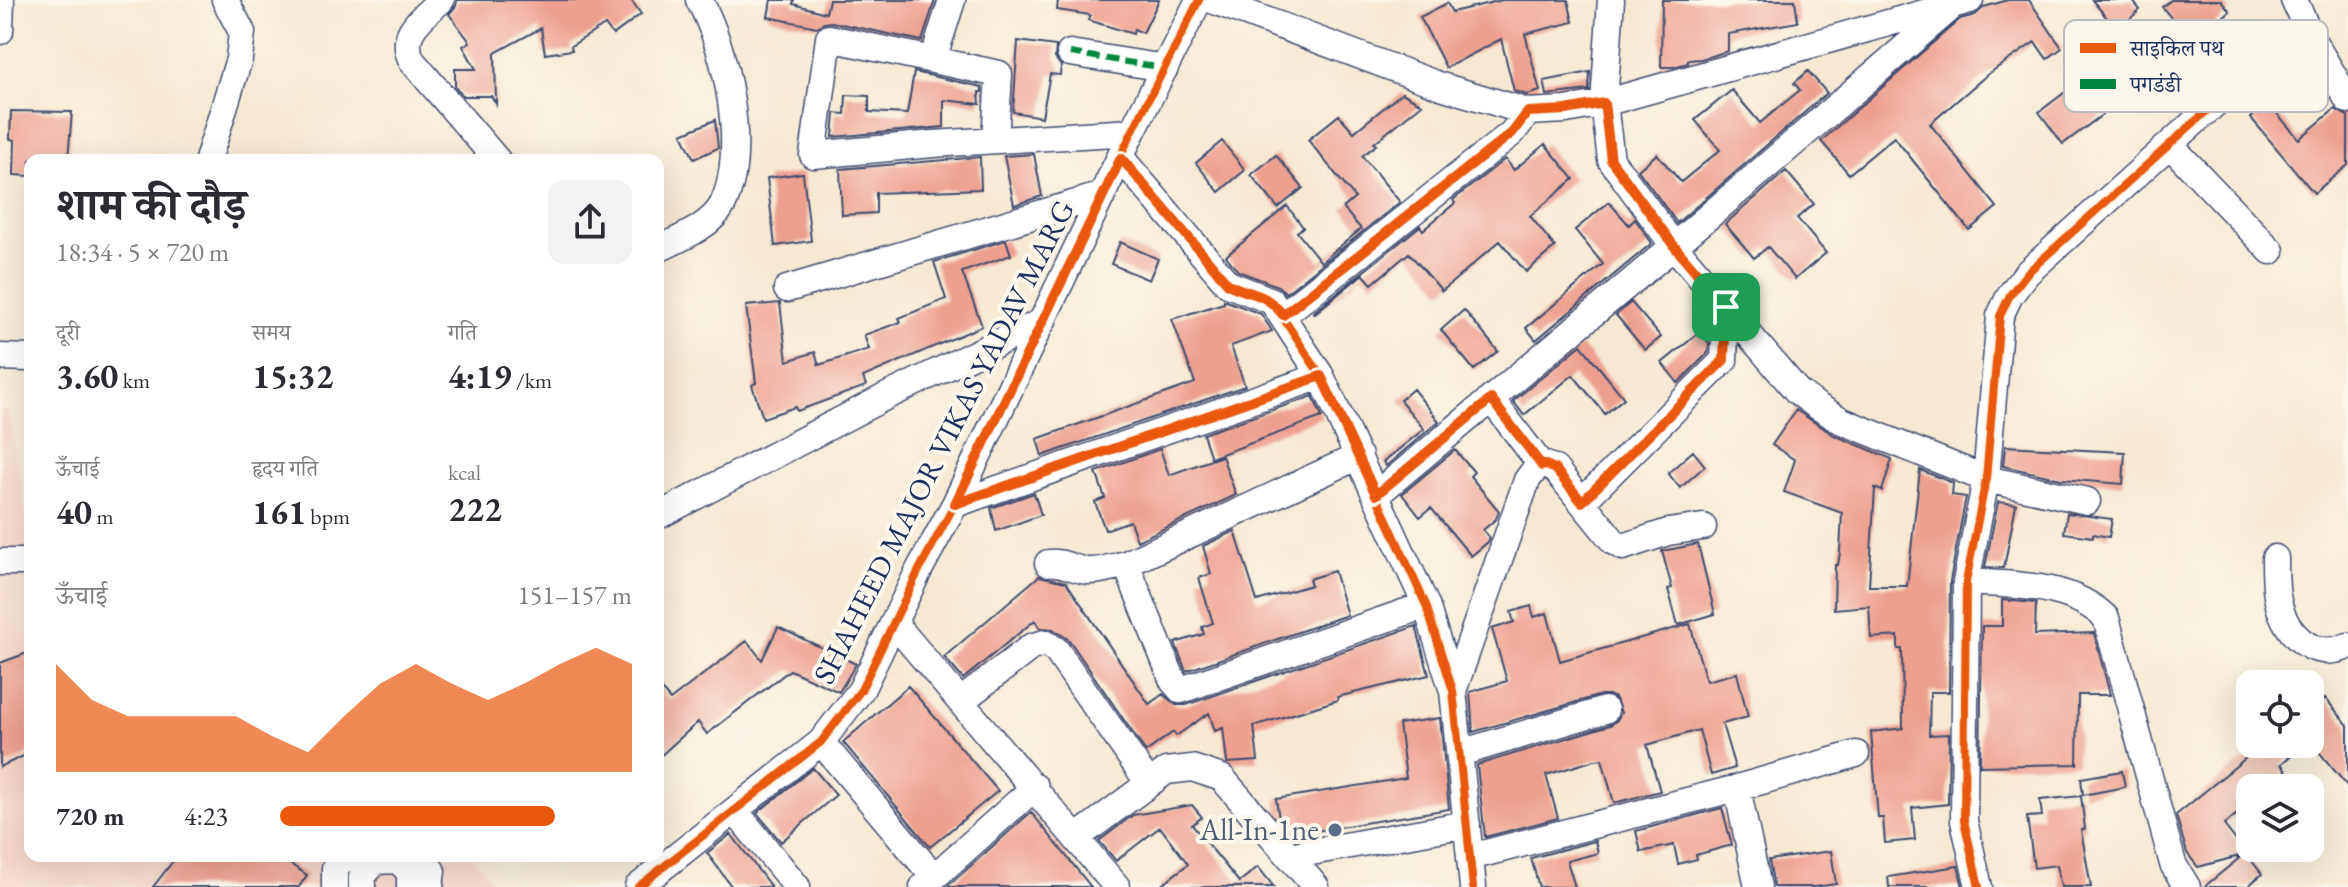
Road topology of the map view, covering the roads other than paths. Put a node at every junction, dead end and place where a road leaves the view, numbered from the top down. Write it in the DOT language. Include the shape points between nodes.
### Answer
graph roads {
  1 [pos="1,0"];
  2 [pos="225,0"];
  3 [pos="441,0"];
  4 [pos="952,0"];
  5 [pos="1199,0"];
  6 [pos="1212,0"];
  7 [pos="1611,0"];
  8 [pos="2294,0"];
  9 [pos="701,1"];
  10 [pos="1958,2"];
  11 [pos="2303,20"];
  12 [pos="0,31"];
  13 [pos="1070,53"];
  14 [pos="933,60"];
  15 [pos="2328,65"];
  16 [pos="1165,68"];
  17 [pos="2348,100"];
  18 [pos="1604,103"];
  19 [pos="1528,112"];
  20 [pos="2206,112"];
  21 [pos="1132,132"];
  22 [pos="995,140"];
  23 [pos="2170,145"];
  24 [pos="210,154"];
  25 [pos="492,154"];
  26 [pos="1121,158"];
  27 [pos="1103,195"];
  28 [pos="664,246"];
  29 [pos="1674,246"];
  30 [pos="2271,251"];
  31 [pos="787,289"];
  32 [pos="1726,307"];
  33 [pos="1283,315"];
  34 [pos="1043,321"];
  35 [pos="0,357"];
  36 [pos="24,358"];
  37 [pos="1321,376"];
  38 [pos="1491,399"];
  39 [pos="1359,456"];
  40 [pos="1542,466"];
  41 [pos="1986,479"];
  42 [pos="1376,495"];
  43 [pos="2087,501"];
  44 [pos="1582,502"];
  45 [pos="955,504"];
  46 [pos="664,513"];
  47 [pos="1703,527"];
  48 [pos="2275,558"];
  49 [pos="0,562"];
  50 [pos="24,562"];
  51 [pos="1048,563"];
  52 [pos="1126,564"];
  53 [pos="1966,582"];
  54 [pos="1426,605"];
  55 [pos="894,623"];
  56 [pos="2348,646"];
  57 [pos="1453,691"];
  58 [pos="961,701"];
  59 [pos="1605,710"];
  60 [pos="821,742"];
  61 [pos="1460,753"];
  62 [pos="1856,754"];
  63 [pos="1148,782"];
  64 [pos="1035,787"];
  65 [pos="1737,788"];
  66 [pos="735,811"];
  67 [pos="1467,824"];
  68 [pos="1076,838"];
  69 [pos="1289,856"];
  70 [pos="1470,857"];
  71 [pos="374,862"];
  72 [pos="400,862"];
  73 [pos="428,871"];
  74 [pos="928,882"];
  75 [pos="642,886"];
  76 [pos="362,887"];
  77 [pos="410,887"];
  78 [pos="454,887"];
  79 [pos="797,887"];
  80 [pos="1117,887"];
  81 [pos="1316,887"];
  82 [pos="1473,887"];
  83 [pos="1758,887"];
  84 [pos="1979,887"];
  85 [pos="2187,887"];
  1 -- 12 [label="street"];
  2 -- 24 [label="street" via="242,32"];
  3 -- 25 [label="street" via="407,38 406,49"];
  4 -- 14 [label="street"];
  5 -- 16 [label="street, SHAHEED MAJOR VIKAS YADAV MARG"];
  6 -- 19 [label="street" via="1441,86"];
  7 -- 18 [label="street"];
  8 -- 11 [label="street"];
  9 -- 28 [label="street" via="721,53 733,110 732,167 723,206 695,232"];
  10 -- 18 [label="street"];
  10 -- 29 [label="street"];
  13 -- 16 [label="street"];
  14 -- 22 [label="street" via="999,74"];
  14 -- 22 [label="street" via="829,38 813,155"];
  15 -- 17 [label="street"];
  16 -- 21 [label="street, SHAHEED MAJOR VIKAS YADAV MARG"];
  18 -- 19 [label="street"];
  18 -- 29 [label="street" via="1611,160"];
  19 -- 33 [label="street" via="1512,133"];
  20 -- 23 [label="street"];
  21 -- 22 [label="street"];
  21 -- 26 [label="street, SHAHEED MAJOR VIKAS YADAV MARG"];
  23 -- 30 [label="street"];
  23 -- 41 [label="street" via="2027,273 2010,295 2000,316"];
  26 -- 27 [label="street, SHAHEED MAJOR VIKAS YADAV MARG"];
  26 -- 33 [label="street" via="1228,284 1263,295"];
  27 -- 31 [label="street"];
  27 -- 34 [label="street, SHAHEED MAJOR VIKAS YADAV MARG"];
  29 -- 32 [label="street"];
  29 -- 38 [label="street"];
  32 -- 41 [label="street" via="1797,391 1817,406"];
  32 -- 44 [label="street" via="1724,360"];
  33 -- 37 [label="street"];
  34 -- 45 [label="street, SHAHEED MAJOR VIKAS YADAV MARG"];
  34 -- 46 [label="street"];
  35 -- 36 [label="street"];
  37 -- 39 [label="street"];
  37 -- 45 [label="street"];
  38 -- 40 [label="street"];
  38 -- 42 [label="street"];
  39 -- 42 [label="street"];
  39 -- 52 [label="street"];
  40 -- 44 [label="street" via="1555,469"];
  40 -- 57 [label="street" via="1527,480"];
  41 -- 43 [label="street"];
  41 -- 53 [label="street"];
  42 -- 54 [label="street"];
  44 -- 47 [label="street" via="1623,547"];
  45 -- 55 [label="street, SHAHEED MAJOR VIKAS YADAV MARG"];
  48 -- 56 [label="street" via="2277,598 2293,633 2318,650"];
  49 -- 50 [label="street"];
  51 -- 52 [label="street" via="1091,571"];
  52 -- 54 [label="street" via="1181,690"];
  53 -- 84 [label="street" via="1964,821"];
  53 -- 85 [label="street" via="2039,587 2092,605 2106,618 2173,864"];
  54 -- 57 [label="street"];
  55 -- 58 [label="street"];
  55 -- 60 [label="street, SHAHEED MAJOR VIKAS YADAV MARG" via="861,690"];
  57 -- 61 [label="street"];
  58 -- 63 [label="street" via="1031,647 1045,643 1056,650"];
  58 -- 64 [label="street"];
  59 -- 61 [label="street"];
  60 -- 66 [label="street, SHAHEED MAJOR VIKAS YADAV MARG"];
  60 -- 74 [label="street"];
  61 -- 67 [label="street"];
  62 -- 65 [label="street"];
  63 -- 68 [label="street"];
  63 -- 69 [label="street" via="1166,771 1192,768 1222,778"];
  64 -- 68 [label="street"];
  64 -- 74 [label="street"];
  65 -- 70 [label="street"];
  65 -- 83 [label="street"];
  66 -- 75 [label="street, SHAHEED MAJOR VIKAS YADAV MARG"];
  66 -- 79 [label="street"];
  67 -- 69 [label="street"];
  67 -- 70 [label="street"];
  68 -- 80 [label="street"];
  69 -- 81 [label="street"];
  70 -- 82 [label="street"];
  71 -- 76 [label="street" via="362,877"];
  72 -- 77 [label="street" via="410,872"];
  73 -- 78 [label="street"];
}
